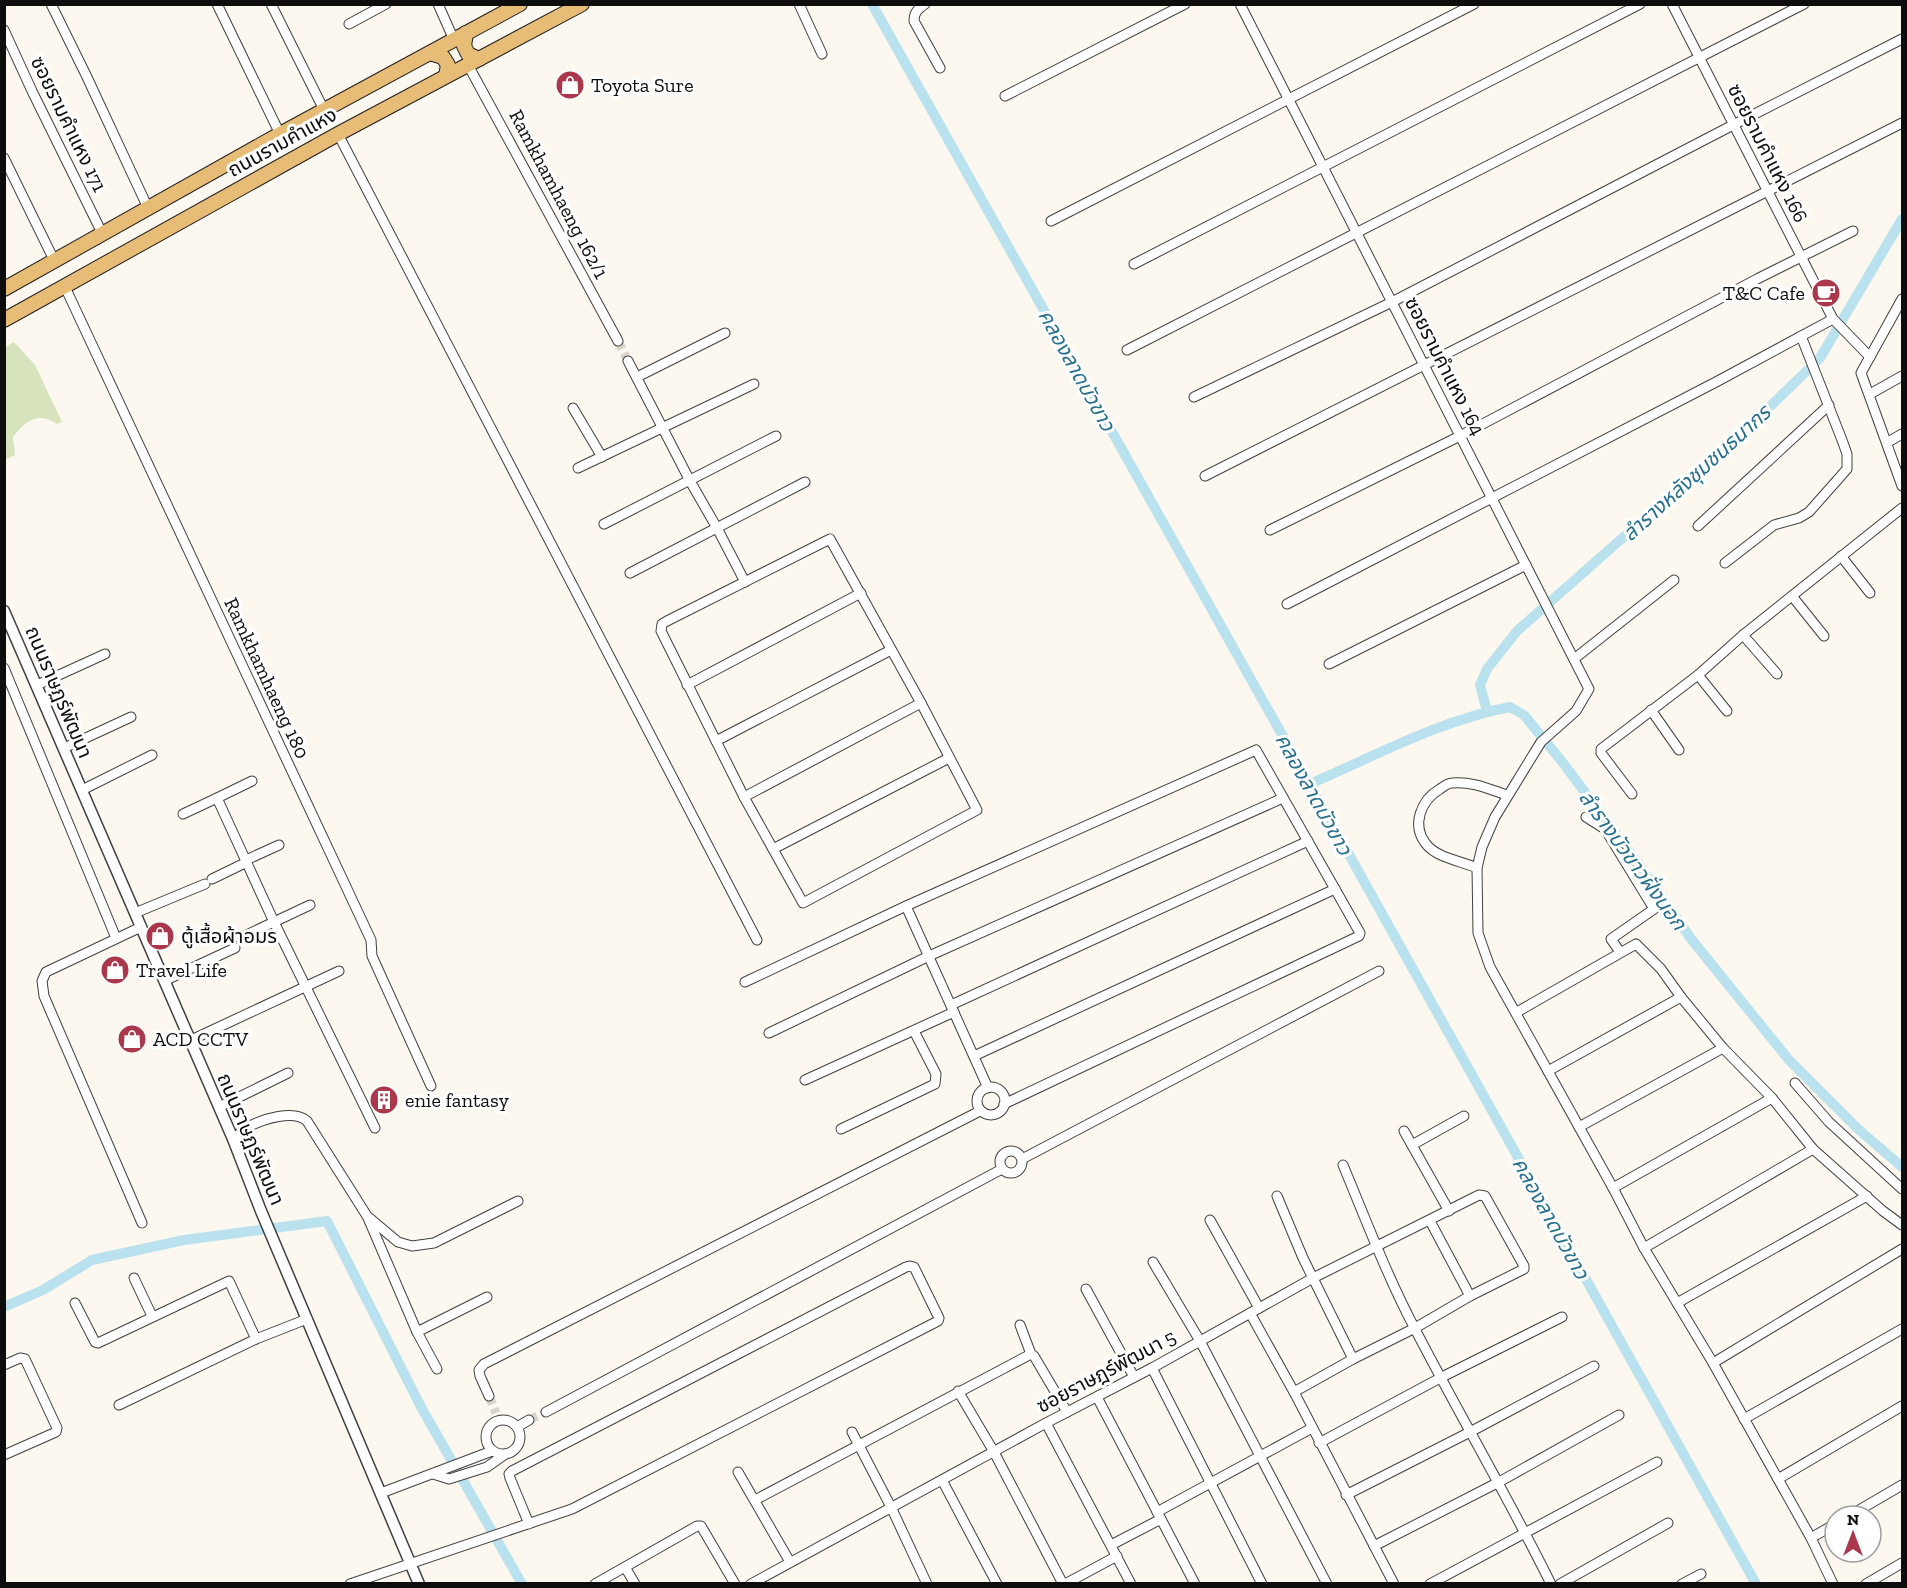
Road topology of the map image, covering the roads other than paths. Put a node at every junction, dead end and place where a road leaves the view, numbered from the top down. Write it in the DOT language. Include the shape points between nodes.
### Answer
graph roads {
  1 [pos="51,4"];
  2 [pos="217,4"];
  3 [pos="271,4"];
  4 [pos="386,4"];
  5 [pos="438,4"];
  6 [pos="520,4"];
  7 [pos="582,4"];
  8 [pos="799,4"];
  9 [pos="1185,4"];
  10 [pos="1240,4"];
  11 [pos="1474,4"];
  12 [pos="1640,4"];
  13 [pos="1671,4"];
  14 [pos="1804,4"];
  15 [pos="920,6"];
  16 [pos="349,24"];
  17 [pos="4,30"];
  18 [pos="460,37"];
  19 [pos="1902,39"];
  20 [pos="430,53"];
  21 [pos="822,54"];
  22 [pos="1699,57"];
  23 [pos="473,62"];
  24 [pos="939,68"];
  25 [pos="446,76"];
  26 [pos="1005,96"];
  27 [pos="1288,99"];
  28 [pos="324,110"];
  29 [pos="1902,123"];
  30 [pos="1733,125"];
  31 [pos="280,134"];
  32 [pos="338,134"];
  33 [pos="4,158"];
  34 [pos="1323,166"];
  35 [pos="1767,191"];
  36 [pos="148,208"];
  37 [pos="1051,221"];
  38 [pos="1853,231"];
  39 [pos="102,232"];
  40 [pos="1357,233"];
  41 [pos="1801,256"];
  42 [pos="54,260"];
  43 [pos="1134,264"];
  44 [pos="64,287"];
  45 [pos="4,289"];
  46 [pos="1902,299"];
  47 [pos="1392,302"];
  48 [pos="1902,312"];
  49 [pos="1892,318"];
  50 [pos="4,320"];
  51 [pos="1836,322"];
  52 [pos="725,333"];
  53 [pos="1802,336"];
  54 [pos="618,341"];
  55 [pos="1127,350"];
  56 [pos="1870,357"];
  57 [pos="628,361"];
  58 [pos="1424,366"];
  59 [pos="1902,376"];
  60 [pos="637,377"];
  61 [pos="754,384"];
  62 [pos="1870,394"];
  63 [pos="1194,397"];
  64 [pos="1829,405"];
  65 [pos="573,408"];
  66 [pos="664,428"];
  67 [pos="1902,434"];
  68 [pos="776,436"];
  69 [pos="1460,436"];
  70 [pos="1888,442"];
  71 [pos="602,457"];
  72 [pos="578,468"];
  73 [pos="1205,476"];
  74 [pos="690,481"];
  75 [pos="805,482"];
  76 [pos="1902,486"];
  77 [pos="1492,499"];
  78 [pos="1902,508"];
  79 [pos="604,524"];
  80 [pos="1698,526"];
  81 [pos="717,528"];
  82 [pos="1270,530"];
  83 [pos="1841,556"];
  84 [pos="1725,563"];
  85 [pos="1526,565"];
  86 [pos="630,573"];
  87 [pos="1674,579"];
  88 [pos="745,582"];
  89 [pos="861,593"];
  90 [pos="1870,593"];
  91 [pos="1792,596"];
  92 [pos="1287,604"];
  93 [pos="4,611"];
  94 [pos="1743,635"];
  95 [pos="1824,636"];
  96 [pos="891,650"];
  97 [pos="105,654"];
  98 [pos="1574,659"];
  99 [pos="1329,664"];
  100 [pos="4,668"];
  101 [pos="1777,674"];
  102 [pos="1698,675"];
  103 [pos="37,685"];
  104 [pos="687,685"];
  105 [pos="921,703"];
  106 [pos="1651,710"];
  107 [pos="1728,711"];
  108 [pos="131,717"];
  109 [pos="716,741"];
  110 [pos="64,748"];
  111 [pos="1679,750"];
  112 [pos="152,755"];
  113 [pos="949,758"];
  114 [pos="252,781"];
  115 [pos="82,790"];
  116 [pos="1632,794"];
  117 [pos="1507,795"];
  118 [pos="744,797"];
  119 [pos="217,798"];
  120 [pos="1283,798"];
  121 [pos="183,814"];
  122 [pos="1586,817"];
  123 [pos="1308,841"];
  124 [pos="279,845"];
  125 [pos="773,849"];
  126 [pos="247,861"];
  127 [pos="1477,868"];
  128 [pos="1335,889"];
  129 [pos="310,905"];
  130 [pos="906,906"];
  131 [pos="135,913"];
  132 [pos="274,922"];
  133 [pos="141,927"];
  134 [pos="116,938"];
  135 [pos="240,938"];
  136 [pos="757,940"];
  137 [pos="235,948"];
  138 [pos="1620,952"];
  139 [pos="929,956"];
  140 [pos="339,971"];
  141 [pos="1379,971"];
  142 [pos="164,981"];
  143 [pos="745,982"];
  144 [pos="306,987"];
  145 [pos="1681,997"];
  146 [pos="953,1008"];
  147 [pos="1517,1012"];
  148 [pos="914,1031"];
  149 [pos="769,1033"];
  150 [pos="189,1041"];
  151 [pos="1723,1048"];
  152 [pos="974,1056"];
  153 [pos="1548,1071"];
  154 [pos="288,1073"];
  155 [pos="805,1080"];
  156 [pos="1795,1083"];
  157 [pos="431,1086"];
  158 [pos="988,1088"];
  159 [pos="1772,1098"];
  160 [pos="1004,1104"];
  161 [pos="219,1107"];
  162 [pos="980,1111"];
  163 [pos="1464,1116"];
  164 [pos="1579,1127"];
  165 [pos="375,1128"];
  166 [pos="841,1130"];
  167 [pos="1404,1131"];
  168 [pos="233,1139"];
  169 [pos="1412,1145"];
  170 [pos="1813,1149"];
  171 [pos="1022,1159"];
  172 [pos="1343,1165"];
  173 [pos="1002,1169"];
  174 [pos="1613,1188"];
  175 [pos="1902,1189"];
  176 [pos="1277,1196"];
  177 [pos="1867,1196"];
  178 [pos="518,1201"];
  179 [pos="1449,1210"];
  180 [pos="367,1216"];
  181 [pos="1210,1220"];
  182 [pos="1430,1221"];
  183 [pos="142,1223"];
  184 [pos="1902,1225"];
  185 [pos="1376,1246"];
  186 [pos="1644,1248"];
  187 [pos="1902,1249"];
  188 [pos="1153,1262"];
  189 [pos="134,1278"];
  190 [pos="1313,1278"];
  191 [pos="1086,1289"];
  192 [pos="1470,1296"];
  193 [pos="487,1297"];
  194 [pos="75,1303"];
  195 [pos="1677,1303"];
  196 [pos="1259,1308"];
  197 [pos="1250,1313"];
  198 [pos="152,1316"];
  199 [pos="1562,1317"];
  200 [pos="307,1319"];
  201 [pos="1020,1325"];
  202 [pos="1414,1328"];
  203 [pos="1902,1329"];
  204 [pos="417,1332"];
  205 [pos="256,1339"];
  206 [pos="1200,1341"];
  207 [pos="1031,1354"];
  208 [pos="1353,1359"];
  209 [pos="1713,1363"];
  210 [pos="4,1365"];
  211 [pos="1594,1366"];
  212 [pos="1152,1368"];
  213 [pos="437,1369"];
  214 [pos="1134,1377"];
  215 [pos="1442,1377"];
  216 [pos="958,1391"];
  217 [pos="1294,1392"];
  218 [pos="489,1396"];
  219 [pos="1097,1397"];
  220 [pos="119,1405"];
  221 [pos="1902,1406"];
  222 [pos="546,1412"];
  223 [pos="1067,1412"];
  224 [pos="1619,1415"];
  225 [pos="1744,1419"];
  226 [pos="529,1420"];
  227 [pos="1046,1423"];
  228 [pos="517,1427"];
  229 [pos="1312,1428"];
  230 [pos="852,1431"];
  231 [pos="1470,1432"];
  232 [pos="1319,1443"];
  233 [pos="858,1444"];
  234 [pos="492,1451"];
  235 [pos="994,1452"];
  236 [pos="4,1455"];
  237 [pos="504,1455"];
  238 [pos="1260,1456"];
  239 [pos="1657,1462"];
  240 [pos="437,1472"];
  241 [pos="738,1472"];
  242 [pos="1778,1479"];
  243 [pos="942,1480"];
  244 [pos="1211,1482"];
  245 [pos="1499,1482"];
  246 [pos="1902,1485"];
  247 [pos="381,1493"];
  248 [pos="1346,1495"];
  249 [pos="755,1500"];
  250 [pos="1870,1504"];
  251 [pos="891,1507"];
  252 [pos="1159,1516"];
  253 [pos="1668,1523"];
  254 [pos="529,1524"];
  255 [pos="1823,1531"];
  256 [pos="1526,1532"];
  257 [pos="1811,1538"];
  258 [pos="1111,1545"];
  259 [pos="1374,1546"];
  260 [pos="1117,1556"];
  261 [pos="790,1562"];
  262 [pos="410,1563"];
  263 [pos="1902,1563"];
  264 [pos="625,1567"];
  265 [pos="1701,1574"];
  266 [pos="350,1584"];
  267 [pos="419,1584"];
  268 [pos="595,1584"];
  269 [pos="635,1584"];
  270 [pos="735,1584"];
  271 [pos="751,1584"];
  272 [pos="927,1584"];
  273 [pos="997,1584"];
  274 [pos="1064,1584"];
  275 [pos="1131,1584"];
  276 [pos="1195,1584"];
  277 [pos="1262,1584"];
  278 [pos="1327,1584"];
  279 [pos="1394,1584"];
  280 [pos="1430,1584"];
  281 [pos="1551,1584"];
  282 [pos="1560,1584"];
  283 [pos="1682,1584"];
  284 [pos="1833,1584"];
  285 [pos="1866,1584"];
  1 -- 36 [label="street"];
  2 -- 31 [label="street"];
  3 -- 28 [label="street"];
  4 -- 16 [label="street"];
  5 -- 18 [label="street"];
  6 -- 18 [label="main road, ถนนรามคำแหง"];
  7 -- 23 [label="main road, ถนนรามคำแหง"];
  8 -- 21 [label="street"];
  9 -- 26 [label="street"];
  10 -- 27 [label="street, ซอยรามคำแหง 164"];
  11 -- 27 [label="street"];
  12 -- 34 [label="street"];
  13 -- 22 [label="street, ซอยรามคำแหง 166"];
  14 -- 22 [label="street"];
  15 -- 24 [label="street" via="914,21"];
  17 -- 39 [label="street, ซอยรามคำแหง 171"];
  18 -- 20 [label="main road, ถนนรามคำแหง"];
  18 -- 23 [label="main road"];
  19 -- 30 [label="street"];
  20 -- 25 [label="main road" via="443,57 448,64"];
  20 -- 28 [label="main road, ถนนรามคำแหง"];
  22 -- 30 [label="street, ซอยรามคำแหง 166"];
  22 -- 40 [label="street"];
  23 -- 25 [label="main road, ถนนรามคำแหง"];
  23 -- 54 [label="street, Ramkhamhaeng 162/1"];
  25 -- 32 [label="main road, ถนนรามคำแหง"];
  27 -- 34 [label="street, ซอยรามคำแหง 164"];
  27 -- 37 [label="street"];
  28 -- 31 [label="main road, ถนนรามคำแหง"];
  29 -- 35 [label="street"];
  30 -- 35 [label="street, ซอยรามคำแหง 166"];
  30 -- 47 [label="street"];
  31 -- 36 [label="main road, ถนนรามคำแหง"];
  32 -- 44 [label="main road, ถนนรามคำแหง"];
  32 -- 136 [label="street"];
  33 -- 42 [label="street"];
  34 -- 40 [label="street, ซอยรามคำแหง 164"];
  34 -- 43 [label="street"];
  35 -- 41 [label="street, ซอยรามคำแหง 166"];
  35 -- 58 [label="street"];
  36 -- 39 [label="main road, ถนนรามคำแหง"];
  38 -- 41 [label="street"];
  39 -- 42 [label="main road, ถนนรามคำแหง"];
  40 -- 47 [label="street, ซอยรามคำแหง 164"];
  40 -- 55 [label="street"];
  41 -- 51 [label="street, ซอยรามคำแหง 166"];
  41 -- 69 [label="street"];
  42 -- 45 [label="main road, ถนนรามคำแหง"];
  44 -- 50 [label="main road, ถนนรามคำแหง"];
  44 -- 157 [label="street, Ramkhamhaeng 180" via="371,940 372,956"];
  46 -- 49 [label="street"];
  47 -- 58 [label="street, ซอยรามคำแหง 164"];
  47 -- 63 [label="street"];
  48 -- 49 [label="street"];
  49 -- 56 [label="street"];
  51 -- 53 [label="street"];
  51 -- 56 [label="street, ซอยรามคำแหง 166"];
  52 -- 60 [label="street"];
  53 -- 64 [label="street"];
  53 -- 77 [label="street"];
  56 -- 62 [label="street" via="1861,373"];
  57 -- 60 [label="street"];
  58 -- 69 [label="street, ซอยรามคำแหง 164"];
  58 -- 73 [label="street"];
  59 -- 62 [label="street"];
  60 -- 66 [label="street"];
  61 -- 66 [label="street"];
  62 -- 70 [label="street"];
  64 -- 80 [label="street"];
  64 -- 84 [label="street" via="1847,454 1847,469 1809,512 1774,525"];
  65 -- 71 [label="street"];
  66 -- 71 [label="street"];
  66 -- 74 [label="street"];
  67 -- 70 [label="street"];
  68 -- 74 [label="street"];
  69 -- 77 [label="street, ซอยรามคำแหง 164"];
  69 -- 82 [label="street"];
  70 -- 76 [label="street"];
  71 -- 72 [label="street"];
  74 -- 79 [label="street"];
  74 -- 81 [label="street"];
  75 -- 81 [label="street"];
  77 -- 85 [label="street, ซอยรามคำแหง 164"];
  77 -- 92 [label="street"];
  78 -- 83 [label="street"];
  81 -- 86 [label="street"];
  81 -- 88 [label="street"];
  83 -- 90 [label="street"];
  83 -- 91 [label="street"];
  85 -- 98 [label="street, ซอยรามคำแหง 164"];
  85 -- 99 [label="street"];
  87 -- 98 [label="street"];
  88 -- 89 [label="street" via="830,539"];
  88 -- 104 [label="street" via="662,624 661,631"];
  89 -- 96 [label="street"];
  89 -- 104 [label="street"];
  91 -- 94 [label="street"];
  91 -- 95 [label="street"];
  93 -- 103 [label="street, ถนนราษฏร์พัฒนา"];
  94 -- 101 [label="street"];
  94 -- 102 [label="street"];
  96 -- 105 [label="street"];
  96 -- 109 [label="street"];
  97 -- 103 [label="street"];
  98 -- 117 [label="street, ซอยรามคำแหง 164" via="1589,689 1576,711 1545,739"];
  100 -- 134 [label="street"];
  102 -- 106 [label="street"];
  102 -- 107 [label="street"];
  103 -- 110 [label="street, ถนนราษฏร์พัฒนา"];
  104 -- 109 [label="street"];
  105 -- 113 [label="street"];
  105 -- 118 [label="street"];
  106 -- 111 [label="street"];
  106 -- 116 [label="street" via="1600,751"];
  108 -- 110 [label="street"];
  109 -- 118 [label="street"];
  110 -- 115 [label="street, ถนนราษฏร์พัฒนา"];
  112 -- 115 [label="street"];
  113 -- 125 [label="street"];
  113 -- 125 [label="street" via="977,810 803,903"];
  114 -- 119 [label="street"];
  115 -- 131 [label="street, ถนนราษฏร์พัฒนา"];
  117 -- 127 [label="street" via="1482,847"];
  117 -- 127 [label="street" via="1472,783 1449,783 1430,795 1420,811 1419,830 1426,844 1439,855"];
  118 -- 125 [label="street"];
  119 -- 121 [label="street"];
  119 -- 126 [label="street"];
  120 -- 123 [label="street"];
  120 -- 130 [label="street" via="1256,750"];
  120 -- 139 [label="street"];
  122 -- 138 [label="street" via="1605,829 1654,909 1611,939"];
  123 -- 128 [label="street"];
  123 -- 146 [label="street"];
  124 -- 126 [label="street"];
  126 -- 131 [label="street"];
  126 -- 132 [label="street"];
  127 -- 147 [label="street" via="1478,933 1490,967"];
  128 -- 152 [label="street"];
  128 -- 160 [label="street" via="1359,936"];
  129 -- 132 [label="street"];
  130 -- 139 [label="street"];
  130 -- 143 [label="street"];
  131 -- 133 [label="street, ถนนราษฏร์พัฒนา"];
  132 -- 135 [label="street"];
  132 -- 144 [label="street"];
  133 -- 134 [label="street"];
  133 -- 142 [label="street, ถนนราษฏร์พัฒนา"];
  134 -- 183 [label="street" via="46,972 42,981 44,996"];
  137 -- 142 [label="street"];
  138 -- 145 [label="street" via="1636,944"];
  138 -- 147 [label="street"];
  139 -- 146 [label="street"];
  139 -- 149 [label="street"];
  140 -- 144 [label="street"];
  141 -- 171 [label="street"];
  142 -- 150 [label="street, ถนนราษฏร์พัฒนา"];
  144 -- 150 [label="street"];
  144 -- 165 [label="street"];
  145 -- 151 [label="street"];
  145 -- 153 [label="street"];
  146 -- 148 [label="street"];
  146 -- 152 [label="street"];
  147 -- 153 [label="street"];
  148 -- 155 [label="street"];
  148 -- 166 [label="street" via="936,1074 935,1084"];
  150 -- 161 [label="street, ถนนราษฏร์พัฒนา"];
  151 -- 159 [label="street"];
  151 -- 164 [label="street"];
  152 -- 158 [label="street"];
  153 -- 164 [label="street"];
  154 -- 161 [label="street"];
  156 -- 175 [label="street" via="1829,1122"];
  158 -- 160 [label="street" via="997,1089"];
  158 -- 162 [label="street" via="977,1097"];
  159 -- 170 [label="street"];
  159 -- 174 [label="street"];
  160 -- 162 [label="street" via="996,1114"];
  161 -- 168 [label="street, ถนนราษฏร์พัฒนา"];
  162 -- 218 [label="street" via="484,1364 479,1370"];
  163 -- 169 [label="street"];
  164 -- 174 [label="street"];
  167 -- 169 [label="street"];
  168 -- 180 [label="street" via="249,1126 283,1115 303,1117"];
  168 -- 200 [label="street, ถนนราษฏร์พัฒนา"];
  169 -- 179 [label="street"];
  170 -- 177 [label="street"];
  170 -- 186 [label="street"];
  171 -- 173 [label="street" via="1017,1172"];
  171 -- 173 [label="street" via="1009,1151 1002,1155"];
  172 -- 185 [label="street"];
  173 -- 222 [label="street"];
  174 -- 186 [label="street"];
  176 -- 190 [label="street"];
  177 -- 184 [label="street"];
  177 -- 195 [label="street"];
  178 -- 180 [label="street" via="434,1244 398,1242"];
  179 -- 182 [label="street, ซอยราษฎร์พัฒนา 5"];
  179 -- 192 [label="street, ซอยราษฎร์พัฒนา 5" via="1485,1196 1525,1267"];
  180 -- 204 [label="street"];
  181 -- 196 [label="street"];
  182 -- 185 [label="street, ซอยราษฎร์พัฒนา 5"];
  182 -- 192 [label="street"];
  185 -- 190 [label="street, ซอยราษฎร์พัฒนา 5"];
  185 -- 202 [label="street"];
  186 -- 195 [label="street"];
  187 -- 209 [label="street"];
  188 -- 206 [label="street"];
  189 -- 198 [label="street"];
  190 -- 196 [label="street, ซอยราษฎร์พัฒนา 5"];
  190 -- 208 [label="street"];
  191 -- 214 [label="street"];
  192 -- 202 [label="street"];
  193 -- 204 [label="street"];
  194 -- 198 [label="street" via="96,1343"];
  195 -- 209 [label="street"];
  196 -- 197 [label="street, ซอยราษฎร์พัฒนา 5"];
  197 -- 206 [label="street, ซอยราษฎร์พัฒนา 5"];
  197 -- 217 [label="street"];
  198 -- 205 [label="street" via="229,1281"];
  199 -- 215 [label="street"];
  200 -- 205 [label="street"];
  200 -- 247 [label="street, ถนนราษฏร์พัฒนา"];
  201 -- 207 [label="street"];
  202 -- 208 [label="street"];
  202 -- 215 [label="street"];
  203 -- 225 [label="street"];
  204 -- 213 [label="street"];
  205 -- 220 [label="street"];
  206 -- 212 [label="street, ซอยราษฎร์พัฒนา 5"];
  206 -- 238 [label="street"];
  207 -- 216 [label="street"];
  207 -- 223 [label="street"];
  208 -- 217 [label="street"];
  209 -- 225 [label="street"];
  210 -- 236 [label="street" via="25,1359 57,1428 56,1432"];
  211 -- 231 [label="street"];
  212 -- 214 [label="street, ซอยราษฎร์พัฒนา 5"];
  212 -- 244 [label="street"];
  214 -- 219 [label="street, ซอยราษฎร์พัฒนา 5"];
  215 -- 231 [label="street"];
  215 -- 232 [label="street"];
  216 -- 233 [label="street"];
  216 -- 235 [label="street"];
  217 -- 229 [label="street"];
  219 -- 223 [label="street, ซอยราษฎร์พัฒนา 5"];
  219 -- 252 [label="street"];
  221 -- 242 [label="street"];
  223 -- 227 [label="street, ซอยราษฎร์พัฒนา 5"];
  224 -- 245 [label="street"];
  225 -- 242 [label="street"];
  226 -- 228 [label="street"];
  227 -- 235 [label="street, ซอยราษฎร์พัฒนา 5"];
  227 -- 258 [label="street"];
  228 -- 234 [label="street" via="498,1416 487,1434"];
  228 -- 237 [label="street" via="521,1439 515,1450"];
  229 -- 232 [label="street"];
  229 -- 238 [label="street"];
  230 -- 233 [label="street"];
  231 -- 245 [label="street"];
  231 -- 248 [label="street"];
  232 -- 248 [label="street"];
  233 -- 249 [label="street"];
  233 -- 251 [label="street"];
  234 -- 237 [label="street"];
  234 -- 240 [label="street"];
  235 -- 243 [label="street, ซอยราษฎร์พัฒนา 5"];
  235 -- 274 [label="street"];
  237 -- 240 [label="street" via="487,1467 449,1479"];
  238 -- 244 [label="street"];
  238 -- 278 [label="street"];
  239 -- 256 [label="street"];
  240 -- 247 [label="street"];
  241 -- 249 [label="street"];
  242 -- 257 [label="street"];
  243 -- 251 [label="street, ซอยราษฎร์พัฒนา 5"];
  243 -- 273 [label="street"];
  244 -- 252 [label="street"];
  244 -- 277 [label="street"];
  245 -- 256 [label="street"];
  245 -- 259 [label="street"];
  246 -- 250 [label="street"];
  247 -- 262 [label="street, ถนนราษฏร์พัฒนา"];
  248 -- 259 [label="street"];
  249 -- 261 [label="street"];
  251 -- 261 [label="street, ซอยราษฎร์พัฒนา 5"];
  251 -- 272 [label="street"];
  252 -- 258 [label="street"];
  252 -- 276 [label="street"];
  253 -- 282 [label="street"];
  254 -- 254 [label="street" via="572,1509 938,1321 914,1267 906,1267 512,1471 510,1478"];
  254 -- 262 [label="street"];
  255 -- 257 [label="street"];
  256 -- 280 [label="street"];
  256 -- 281 [label="street"];
  257 -- 284 [label="street"];
  258 -- 260 [label="street"];
  259 -- 279 [label="street"];
  260 -- 274 [label="street"];
  260 -- 275 [label="street"];
  261 -- 271 [label="street, ซอยราษฎร์พัฒนา 5"];
  262 -- 266 [label="street"];
  262 -- 267 [label="street, ถนนราษฏร์พัฒนา"];
  263 -- 285 [label="street"];
  264 -- 268 [label="street"];
  264 -- 269 [label="street"];
  264 -- 270 [label="street" via="701,1526"];
  265 -- 283 [label="street"];
}
